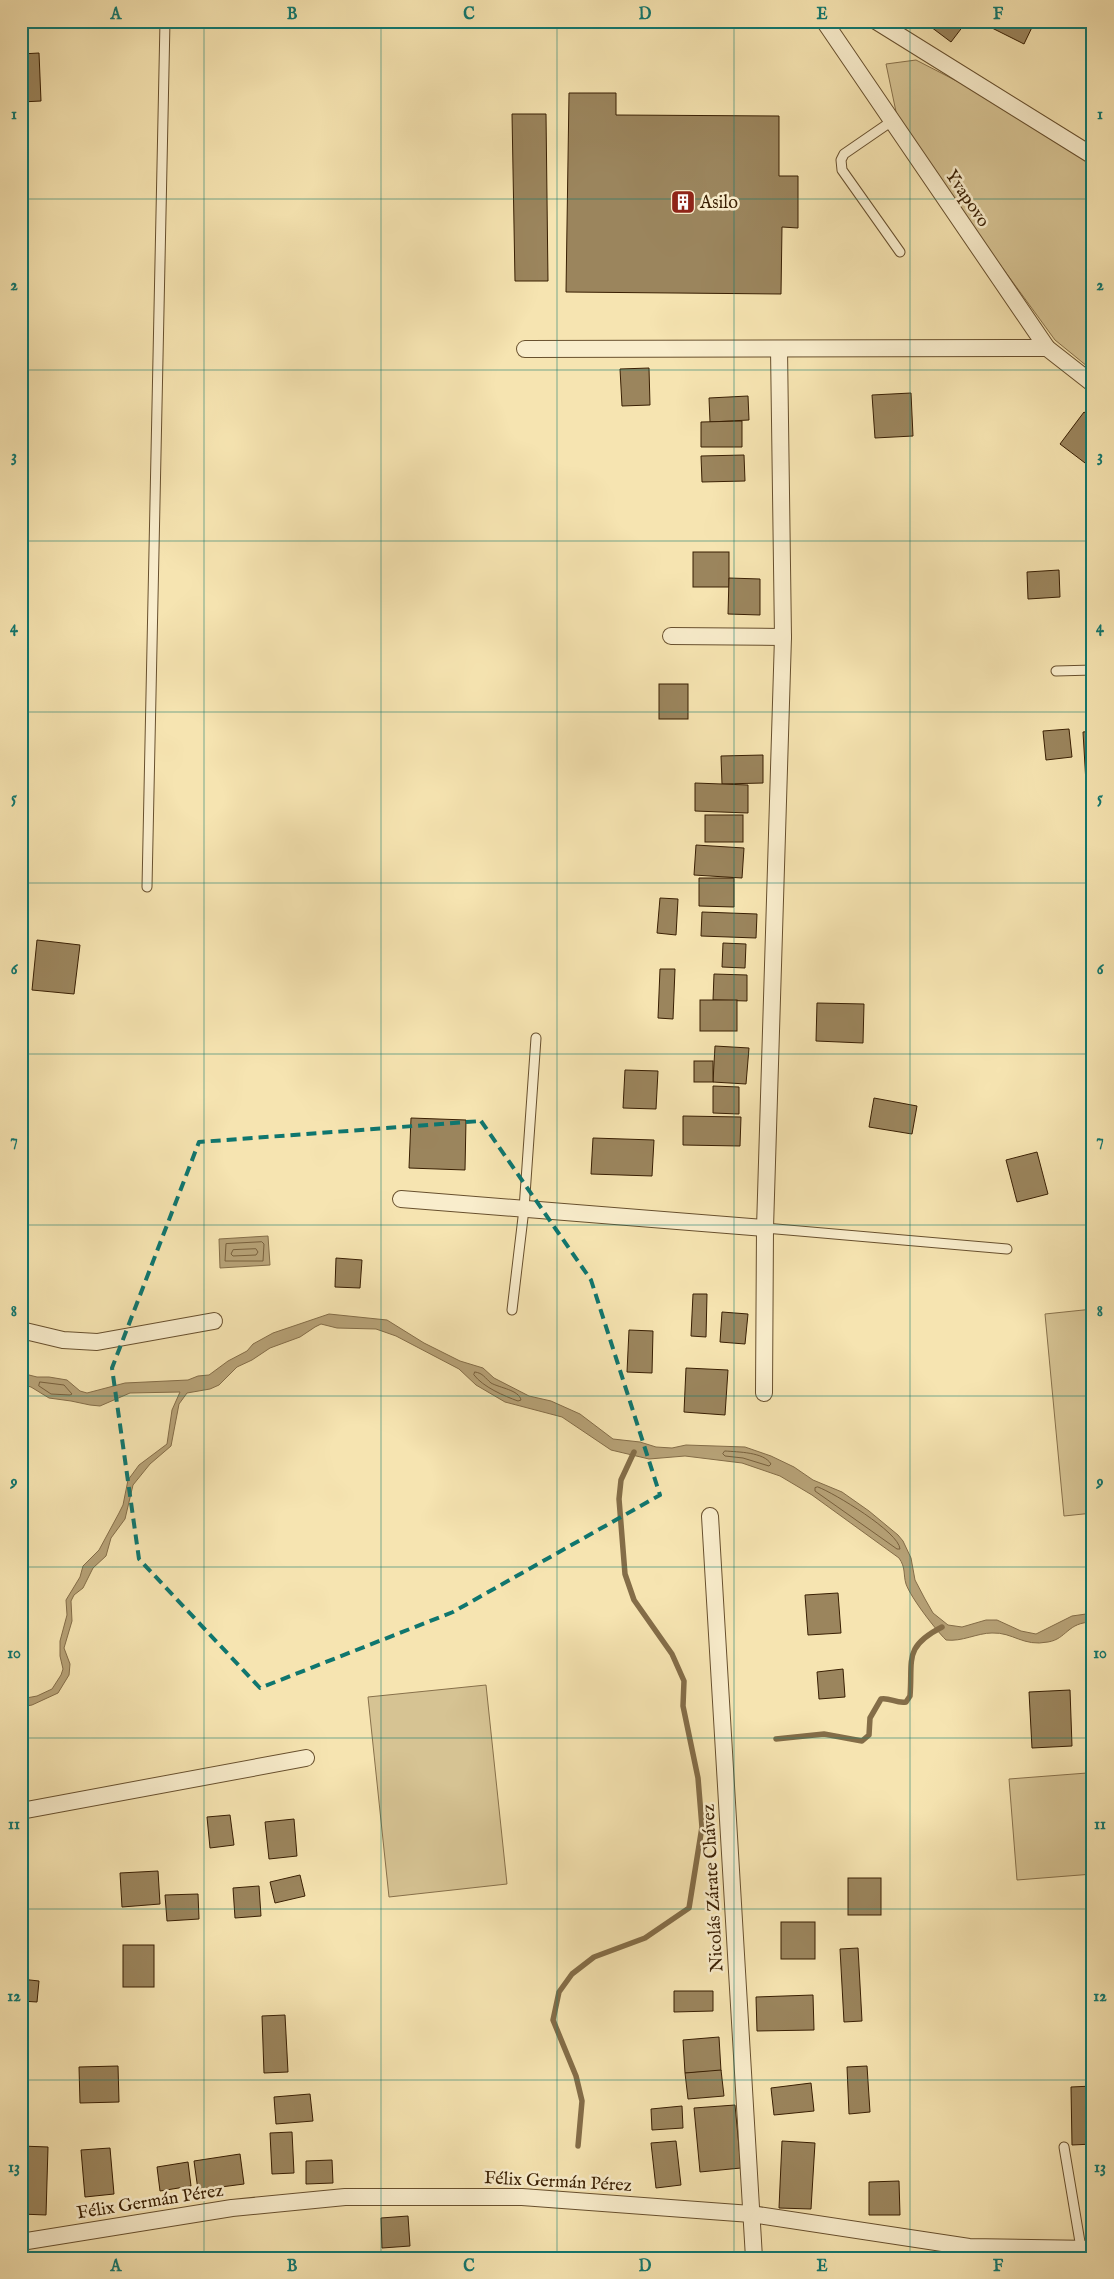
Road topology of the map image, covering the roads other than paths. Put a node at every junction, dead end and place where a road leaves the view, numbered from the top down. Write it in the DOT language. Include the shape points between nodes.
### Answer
graph roads {
  1 [pos="165,21"];
  2 [pos="824,21"];
  3 [pos="876,21"];
  4 [pos="892,121"];
  5 [pos="1093,156"];
  6 [pos="900,252"];
  7 [pos="1047,348"];
  8 [pos="525,349"];
  9 [pos="779,349"];
  10 [pos="1093,384"];
  11 [pos="671,636"];
  12 [pos="783,637"];
  13 [pos="1093,670"];
  14 [pos="1056,671"];
  15 [pos="147,887"];
  16 [pos="536,1038"];
  17 [pos="401,1199"];
  18 [pos="524,1209"];
  19 [pos="765,1228"];
  20 [pos="1007,1249"];
  21 [pos="512,1310"];
  22 [pos="214,1320"];
  23 [pos="21,1330"];
  24 [pos="764,1393"];
  25 [pos="710,1516"];
  26 [pos="306,1758"];
  27 [pos="21,1811"];
  28 [pos="1064,2147"];
  29 [pos="751,2214"];
  30 [pos="21,2242"];
  31 [pos="1087,2248"];
  32 [pos="969,2253"];
  33 [pos="754,2258"];
  1 -- 15 [label="lane"];
  2 -- 4 [label="street, Yvapovo"];
  3 -- 5 [label="street"];
  4 -- 6 [label="lane" via="844,154 841,165"];
  4 -- 7 [label="street, Yvapovo"];
  7 -- 9 [label="street"];
  7 -- 10 [label="street, Yvapovo"];
  8 -- 9 [label="street"];
  9 -- 12 [label="street"];
  11 -- 12 [label="street"];
  12 -- 19 [label="street"];
  13 -- 14 [label="lane"];
  16 -- 18 [label="lane"];
  17 -- 18 [label="street"];
  18 -- 19 [label="street"];
  18 -- 21 [label="lane"];
  19 -- 20 [label="lane"];
  19 -- 24 [label="street"];
  22 -- 23 [label="street" via="97,1342 63,1340"];
  25 -- 29 [label="street, Nicolás Zárate Chávez"];
  26 -- 27 [label="street"];
  28 -- 31 [label="lane"];
  29 -- 30 [label="street, Félix Germán Pérez" via="522,2197 345,2197 232,2208"];
  29 -- 32 [label="street, Félix Germán Pérez"];
  29 -- 33 [label="street, Nicolás Zárate Chávez"];
  31 -- 32 [label="street, Félix Germán Pérez"];
}
